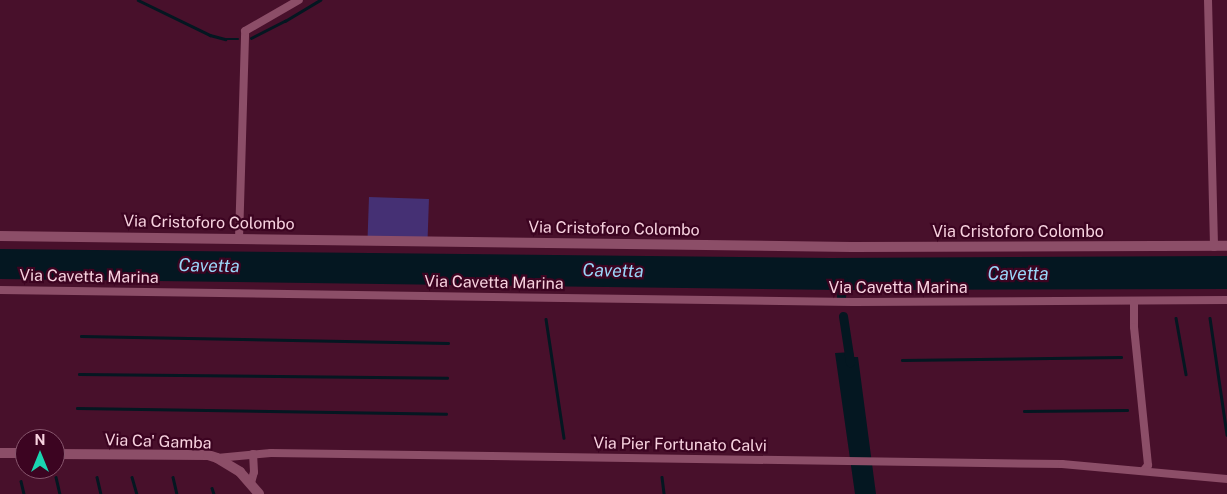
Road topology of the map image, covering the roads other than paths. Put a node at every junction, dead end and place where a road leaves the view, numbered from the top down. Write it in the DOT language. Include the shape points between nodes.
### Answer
graph roads {
  1 [pos="298,0"];
  2 [pos="1208,0"];
  3 [pos="0,236"];
  4 [pos="239,239"];
  5 [pos="1227,246"];
  6 [pos="1214,247"];
  7 [pos="0,290"];
  8 [pos="1227,300"];
  9 [pos="1134,301"];
  10 [pos="0,453"];
  11 [pos="15,453"];
  12 [pos="65,454"];
  13 [pos="253,454"];
  14 [pos="216,458"];
  15 [pos="1144,470"];
  16 [pos="1227,479"];
  17 [pos="252,483"];
  18 [pos="259,494"];
  1 -- 4 [label="street" via="244,31"];
  2 -- 6 [label="street"];
  3 -- 4 [label="street, Via Cristoforo Colombo"];
  4 -- 6 [label="street, Via Cristoforo Colombo" via="852,247"];
  5 -- 6 [label="street, Via Cristoforo Colombo"];
  7 -- 9 [label="street, Via Cavetta Marina" via="853,302"];
  8 -- 9 [label="street, Via Cavetta Marina"];
  9 -- 15 [label="street" via="1148,465"];
  10 -- 11 [label="street"];
  12 -- 14 [label="street, Via Ca' Gamba"];
  13 -- 14 [label="street, Via Pier Fortunato Calvi"];
  13 -- 15 [label="street, Via Pier Fortunato Calvi" via="1062,464"];
  13 -- 17 [label="street"];
  14 -- 17 [label="street, Via Ca' Gamba"];
  15 -- 16 [label="street, Via Pier Fortunato Calvi"];
  17 -- 18 [label="street, Via Ca' Gamba"];
}
